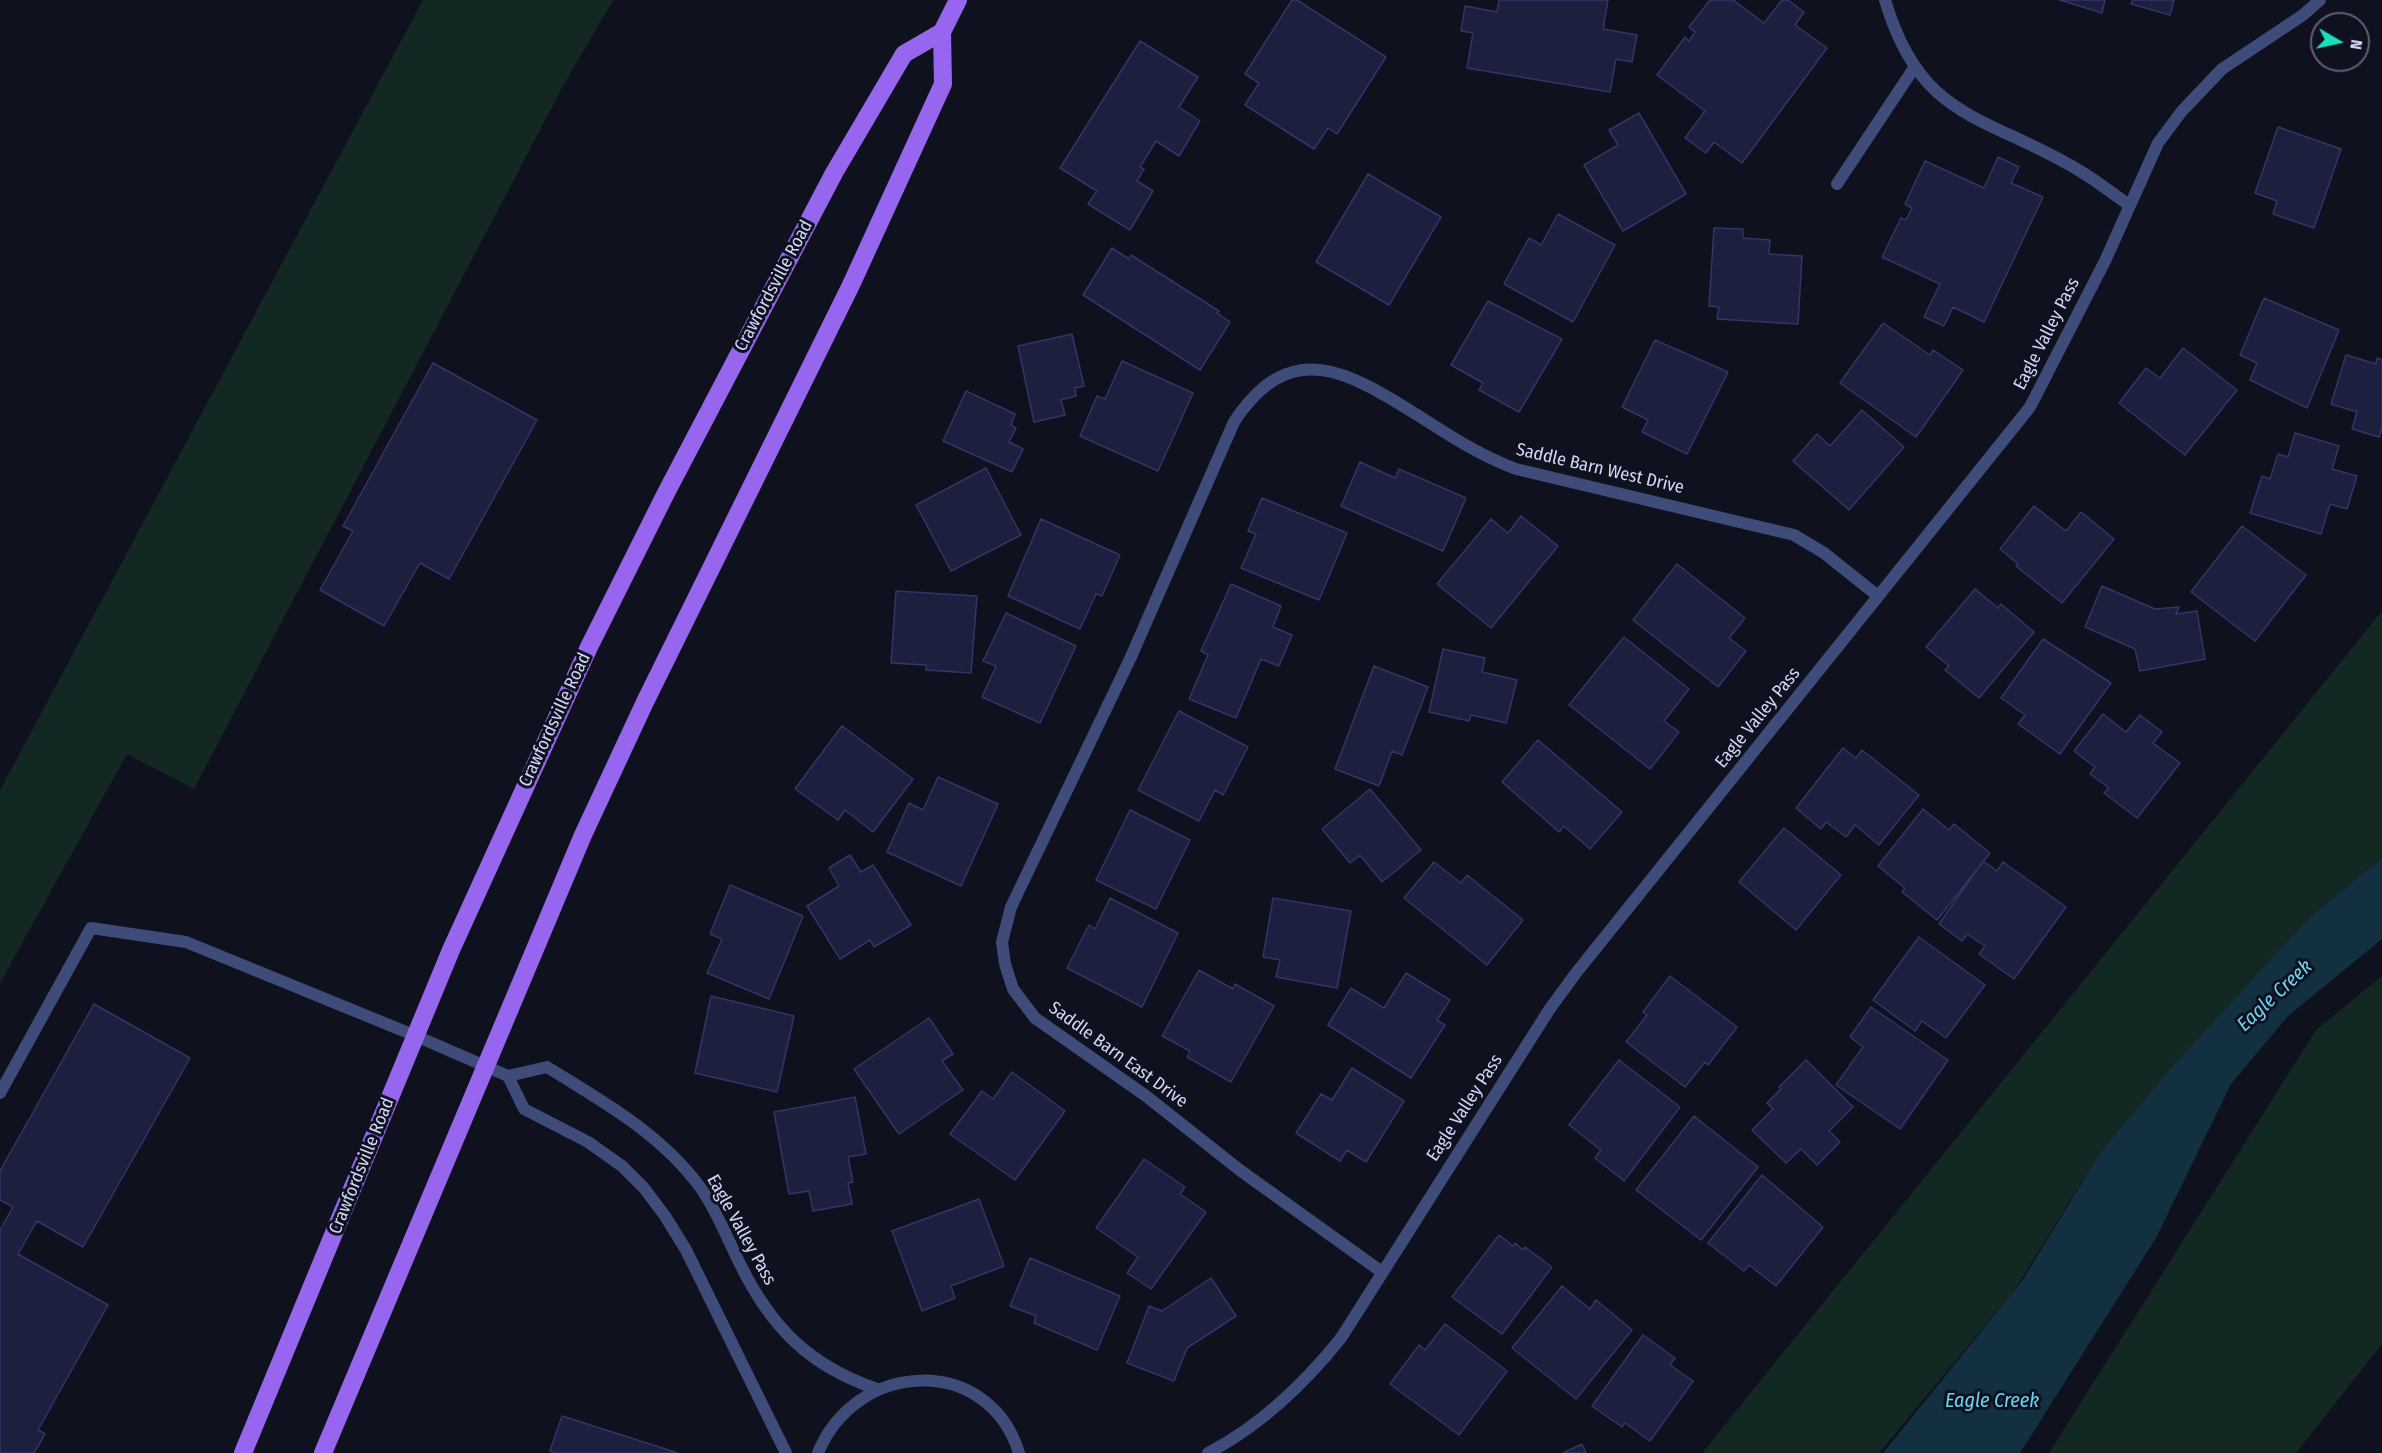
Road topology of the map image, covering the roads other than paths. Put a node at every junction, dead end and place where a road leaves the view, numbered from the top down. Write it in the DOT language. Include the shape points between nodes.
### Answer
graph roads {
  1 [pos="958,0"];
  2 [pos="1885,0"];
  3 [pos="2320,0"];
  4 [pos="942,32"];
  5 [pos="1914,68"];
  6 [pos="1837,184"];
  7 [pos="2129,205"];
  8 [pos="1878,596"];
  9 [pos="1130,659"];
  10 [pos="416,1036"];
  11 [pos="485,1067"];
  12 [pos="508,1076"];
  13 [pos="0,1093"];
  14 [pos="1382,1272"];
  15 [pos="877,1389"];
  16 [pos="1020,1451"];
  17 [pos="243,1453"];
  18 [pos="323,1453"];
  19 [pos="786,1453"];
  20 [pos="818,1453"];
  21 [pos="1208,1453"];
  1 -- 4 [label="main road"];
  2 -- 5 [label="street" via="1900,45"];
  3 -- 7 [label="street, Eagle Valley Pass" via="2207,82 2158,143"];
  4 -- 10 [label="main road, Crawfordsville Road" via="904,54 766,298 589,647 518,799"];
  4 -- 11 [label="main road" via="943,84 841,306 583,835"];
  5 -- 6 [label="street"];
  5 -- 7 [label="street" via="1934,91 1981,123 2081,171"];
  7 -- 8 [label="street, Eagle Valley Pass" via="2105,261 2030,407"];
  8 -- 9 [label="street, Saddle Barn West Drive" via="1824,553 1794,535 1516,469 1473,450 1356,378 1311,370 1267,385 1234,422"];
  8 -- 14 [label="street, Eagle Valley Pass" via="1549,1010"];
  9 -- 14 [label="street, Saddle Barn East Drive" via="1007,918 1002,942 1013,989 1035,1018"];
  10 -- 11 [label="street"];
  10 -- 13 [label="street" via="186,942 91,928"];
  10 -- 17 [label="main road, Crawfordsville Road"];
  11 -- 12 [label="street"];
  11 -- 18 [label="main road"];
  12 -- 15 [label="street, Eagle Valley Pass" via="547,1066 625,1114 700,1188 758,1299 778,1326 801,1350 829,1369"];
  12 -- 19 [label="street" via="524,1109 588,1142 622,1166 665,1216 686,1250"];
  14 -- 21 [label="street, Eagle Valley Pass" via="1341,1338 1317,1367 1278,1406"];
  15 -- 16 [label="street" via="902,1382 928,1381 966,1391 997,1415"];
  15 -- 20 [label="street" via="841,1415"];
}
